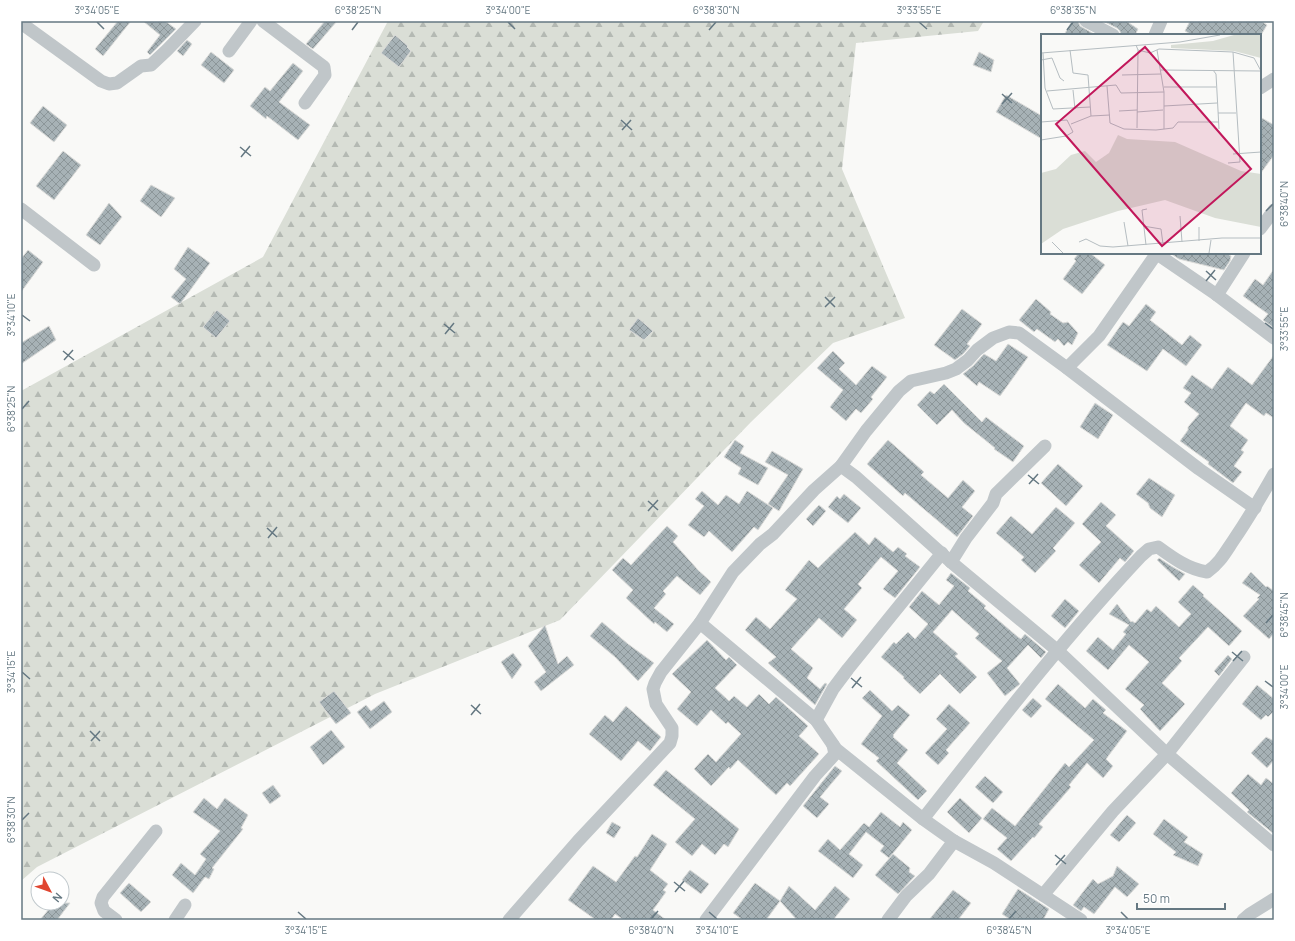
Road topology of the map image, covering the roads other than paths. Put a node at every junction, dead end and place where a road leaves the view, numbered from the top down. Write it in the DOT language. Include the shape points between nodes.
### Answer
graph roads {
  1 [pos="195,21"];
  2 [pos="251,21"];
  3 [pos="263,21"];
  4 [pos="1086,21"];
  5 [pos="1161,21"];
  6 [pos="21,23"];
  7 [pos="1111,34"];
  8 [pos="1155,34"];
  9 [pos="229,51"];
  10 [pos="1274,78"];
  11 [pos="1261,87"];
  12 [pos="305,103"];
  13 [pos="21,209"];
  14 [pos="1274,210"];
  15 [pos="1261,228"];
  16 [pos="1156,254"];
  17 [pos="1158,254"];
  18 [pos="1243,254"];
  19 [pos="94,265"];
  20 [pos="1217,296"];
  21 [pos="1274,338"];
  22 [pos="1067,368"];
  23 [pos="1045,446"];
  24 [pos="841,466"];
  25 [pos="1274,474"];
  26 [pos="1255,508"];
  27 [pos="947,557"];
  28 [pos="700,623"];
  29 [pos="1058,651"];
  30 [pos="1244,656"];
  31 [pos="816,720"];
  32 [pos="833,745"];
  33 [pos="1167,754"];
  34 [pos="923,820"];
  35 [pos="156,832"];
  36 [pos="954,841"];
  37 [pos="1274,845"];
  38 [pos="1042,895"];
  39 [pos="1274,899"];
  40 [pos="185,906"];
  41 [pos="1072,918"];
  42 [pos="116,920"];
  43 [pos="175,920"];
  44 [pos="509,920"];
  45 [pos="706,920"];
  46 [pos="888,920"];
  47 [pos="1243,920"];
  1 -- 6 [label="street" via="151,65 141,66 117,83 109,84 101,81"];
  2 -- 9 [label="street"];
  3 -- 12 [label="street" via="324,67 325,75"];
  4 -- 7 [label="street"];
  5 -- 8 [label="street"];
  10 -- 11 [label="street"];
  13 -- 19 [label="street"];
  14 -- 15 [label="street"];
  16 -- 22 [label="street" via="1098,336"];
  17 -- 20 [label="street"];
  18 -- 20 [label="street"];
  20 -- 21 [label="street"];
  22 -- 24 [label="street" via="1019,333 1009,332 998,336 956,369 946,374 911,381 886,406"];
  22 -- 26 [label="street" via="1199,469"];
  23 -- 27 [label="street" via="996,494 993,503 966,538"];
  24 -- 27 [label="street"];
  24 -- 28 [label="street" via="733,572"];
  25 -- 26 [label="street"];
  26 -- 29 [label="street" via="1215,567 1207,572 1186,565 1158,547 1149,549 1120,578"];
  27 -- 29 [label="street"];
  27 -- 31 [label="street" via="848,669 833,689"];
  28 -- 31 [label="street"];
  28 -- 44 [label="street" via="661,672 653,689 656,704 672,728 670,743 578,841"];
  29 -- 33 [label="street"];
  29 -- 34 [label="street"];
  30 -- 33 [label="street"];
  31 -- 32 [label="street"];
  32 -- 34 [label="street" via="867,776"];
  32 -- 45 [label="street" via="835,754 815,776"];
  33 -- 37 [label="street"];
  33 -- 38 [label="street"];
  34 -- 36 [label="street"];
  35 -- 42 [label="street" via="103,897 101,903 104,911"];
  36 -- 38 [label="street" via="994,863"];
  36 -- 46 [label="street"];
  38 -- 41 [label="street"];
  39 -- 47 [label="street"];
  40 -- 43 [label="street"];
}
